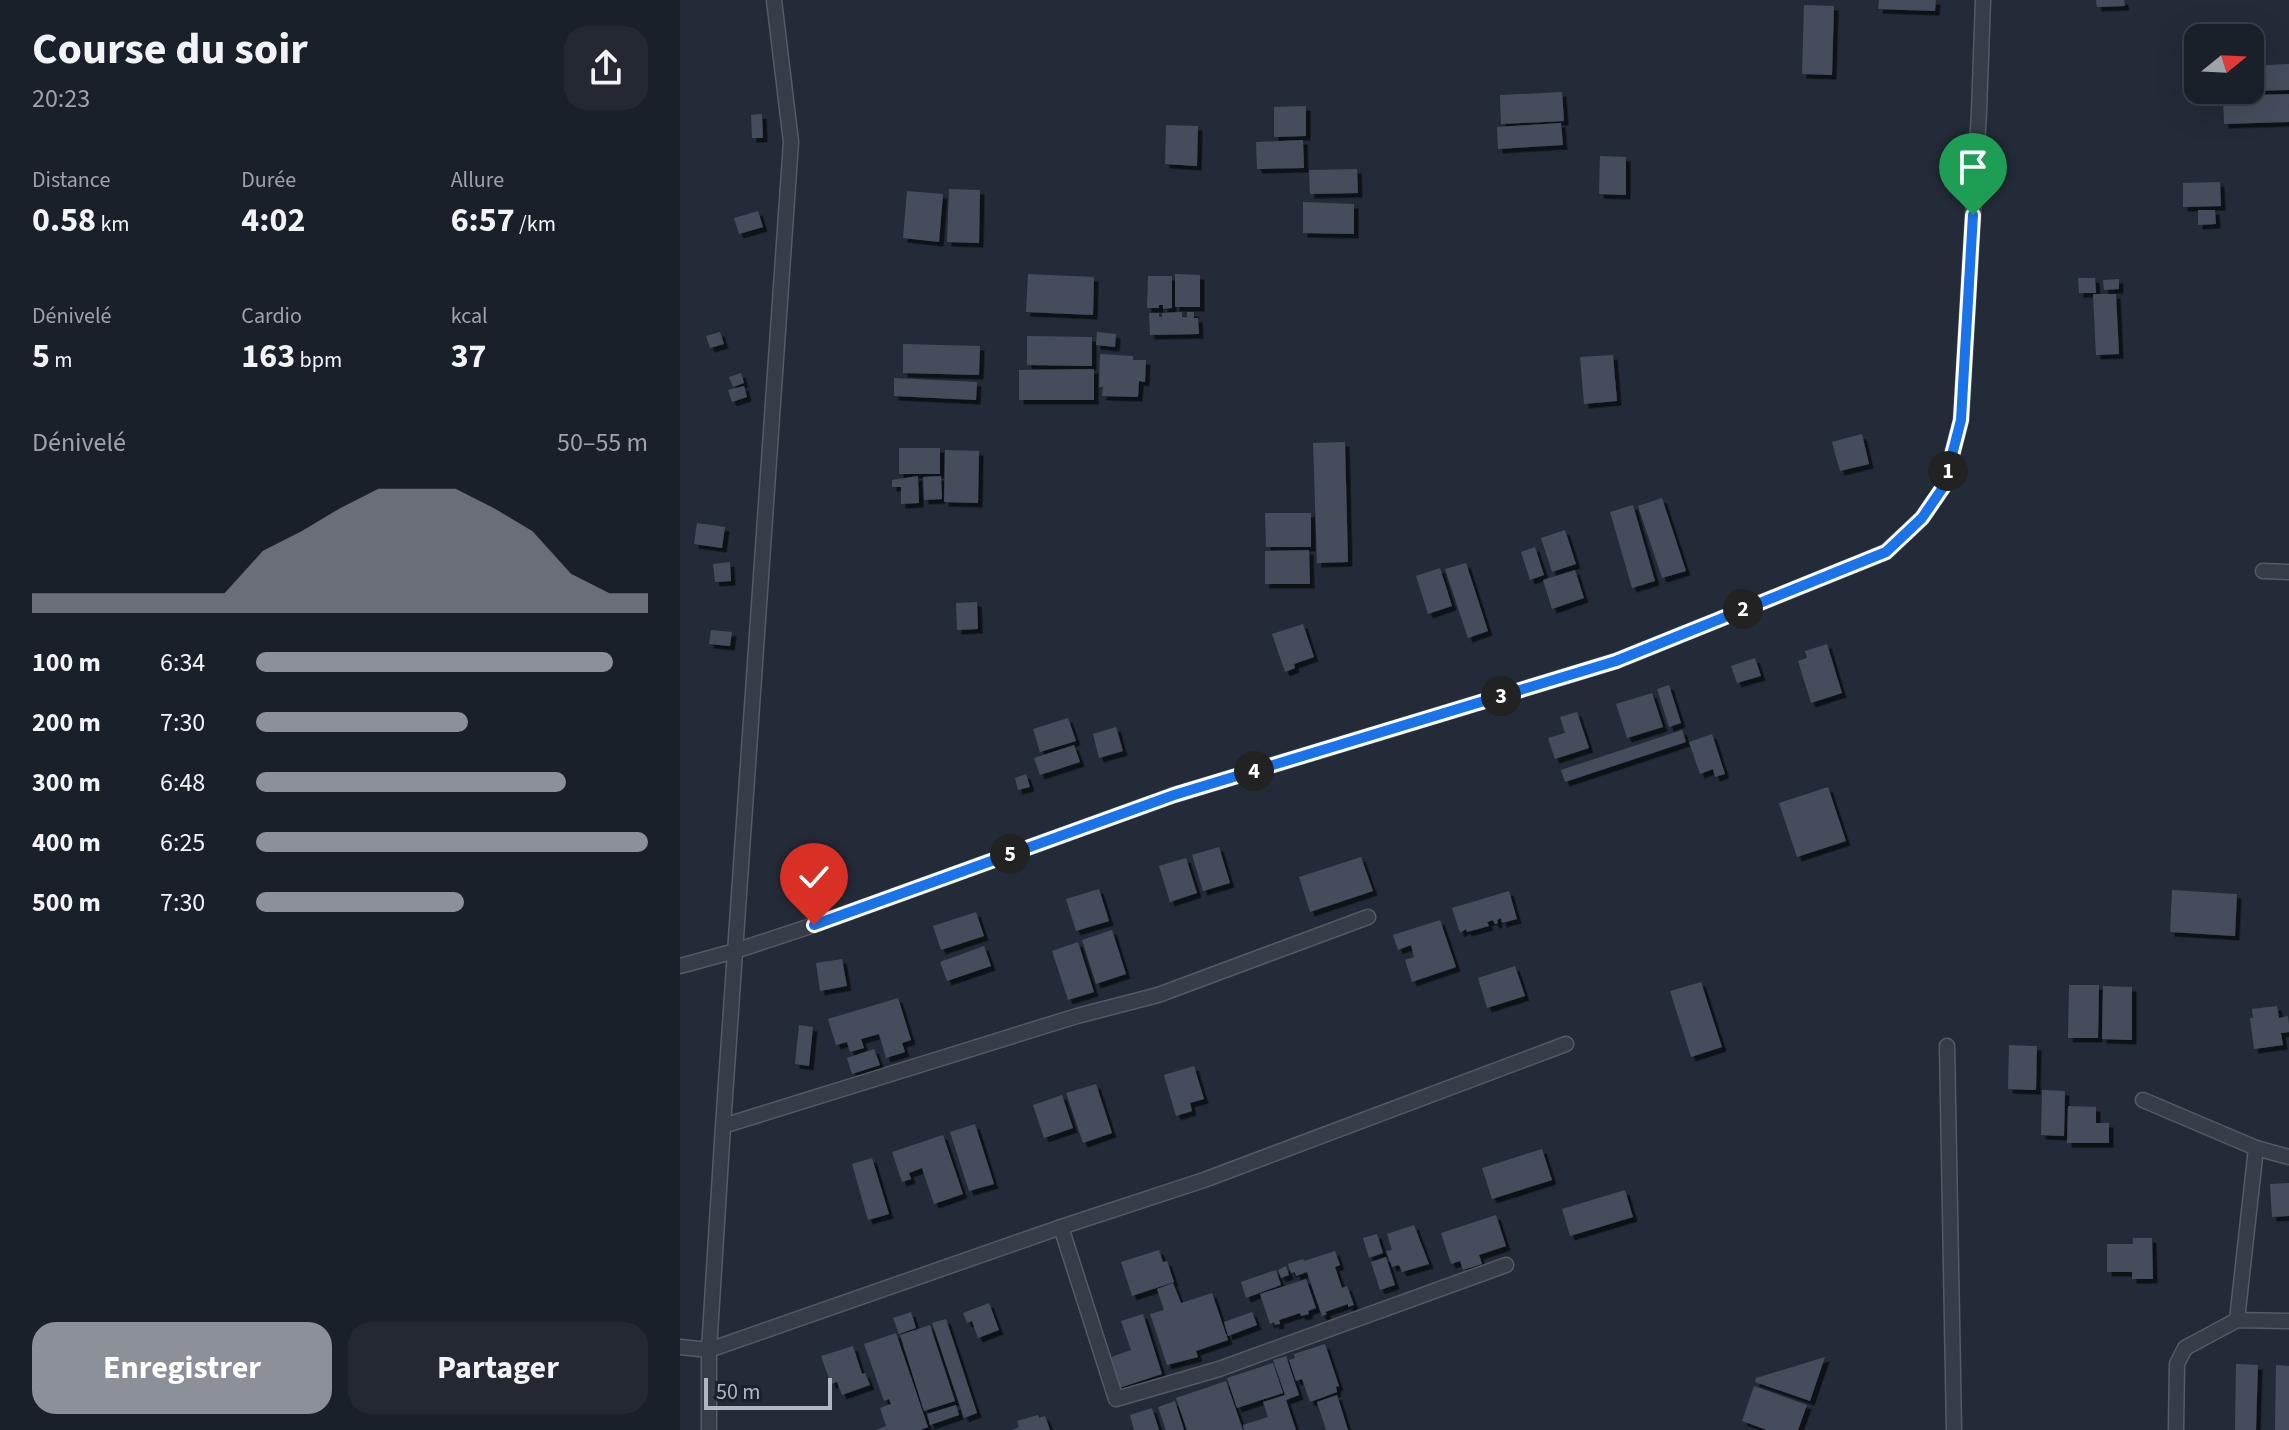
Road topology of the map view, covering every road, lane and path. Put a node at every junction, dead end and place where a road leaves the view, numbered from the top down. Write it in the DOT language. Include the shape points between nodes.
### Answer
graph roads {
  1 [pos="774,0"];
  2 [pos="1983,0"];
  3 [pos="2263,571"];
  4 [pos="2289,572"];
  5 [pos="1368,917"];
  6 [pos="735,951"];
  7 [pos="680,966"];
  8 [pos="1566,1044"];
  9 [pos="1947,1046"];
  10 [pos="2143,1100"];
  11 [pos="723,1126"];
  12 [pos="2256,1148"];
  13 [pos="2289,1157"];
  14 [pos="1061,1227"];
  15 [pos="1506,1265"];
  16 [pos="2237,1320"];
  17 [pos="2289,1321"];
  18 [pos="680,1347"];
  19 [pos="709,1350"];
  20 [pos="709,1430"];
  21 [pos="1954,1430"];
  22 [pos="2176,1430"];
  1 -- 6 [label="street" via="791,142"];
  2 -- 6 [label="street" via="1961,420 1944,486 1922,518 1886,552 1616,661 1174,795"];
  3 -- 4 [label="street"];
  5 -- 11 [label="street" via="1158,995"];
  6 -- 7 [label="street"];
  6 -- 11 [label="street"];
  8 -- 14 [label="street" via="1204,1180"];
  9 -- 21 [label="street"];
  10 -- 12 [label="street"];
  11 -- 19 [label="street"];
  12 -- 13 [label="street"];
  12 -- 16 [label="street"];
  14 -- 15 [label="street" via="1116,1399 1219,1369"];
  14 -- 19 [label="street"];
  16 -- 17 [label="street"];
  16 -- 22 [label="street" via="2185,1348 2177,1364"];
  18 -- 19 [label="street"];
  19 -- 20 [label="street"];
}
